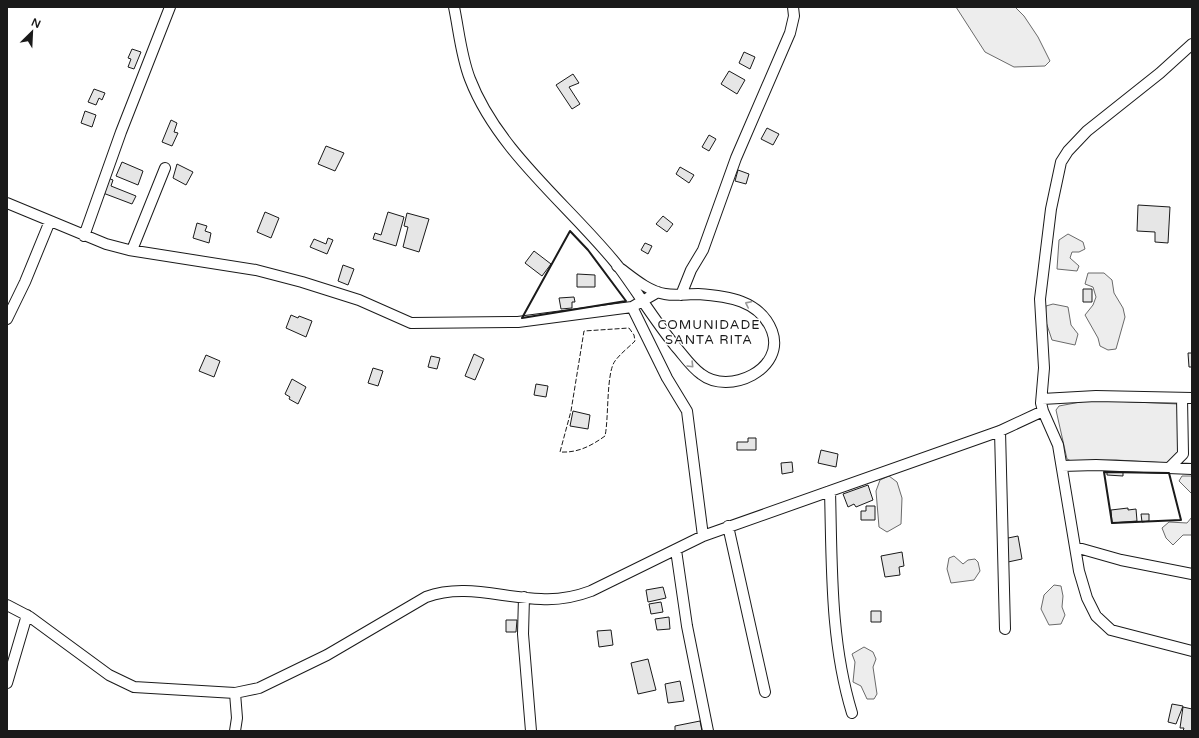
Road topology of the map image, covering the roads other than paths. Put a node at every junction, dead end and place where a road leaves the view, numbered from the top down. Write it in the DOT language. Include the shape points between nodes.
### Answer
graph roads {
  1 [pos="170,7"];
  2 [pos="454,7"];
  3 [pos="793,7"];
  4 [pos="1192,44"];
  5 [pos="165,168"];
  6 [pos="7,203"];
  7 [pos="50,221"];
  8 [pos="84,236"];
  9 [pos="132,250"];
  10 [pos="617,266"];
  11 [pos="658,292"];
  12 [pos="681,295"];
  13 [pos="643,302"];
  14 [pos="632,307"];
  15 [pos="7,319"];
  16 [pos="1187,398"];
  17 [pos="1042,399"];
  18 [pos="1043,411"];
  19 [pos="1000,431"];
  20 [pos="1062,466"];
  21 [pos="1170,467"];
  22 [pos="1192,469"];
  23 [pos="830,491"];
  24 [pos="728,526"];
  25 [pos="703,536"];
  26 [pos="1075,547"];
  27 [pos="676,550"];
  28 [pos="1192,574"];
  29 [pos="524,597"];
  30 [pos="7,605"];
  31 [pos="27,615"];
  32 [pos="1005,629"];
  33 [pos="1192,651"];
  34 [pos="7,683"];
  35 [pos="764,692"];
  36 [pos="235,694"];
  37 [pos="852,713"];
  38 [pos="235,731"];
  39 [pos="531,731"];
  40 [pos="708,731"];
  1 -- 8 [label="street"];
  2 -- 10 [label="street" via="466,69 480,101 497,130"];
  3 -- 12 [label="street" via="794,16 790,33 736,158 703,250"];
  4 -- 17 [label="street" via="1087,131 1061,162 1051,209 1040,299 1044,368"];
  5 -- 9 [label="street"];
  6 -- 7 [label="street"];
  7 -- 8 [label="street"];
  7 -- 15 [label="street"];
  8 -- 9 [label="street"];
  9 -- 14 [label="street" via="256,270 302,282 359,300 411,323 518,322"];
  10 -- 11 [label="street"];
  10 -- 13 [label="street"];
  11 -- 12 [label="street"];
  11 -- 13 [label="street"];
  13 -- 12 [label="street, one-way" via="702,376 725,382 737,381 751,376 767,362 774,344 773,333 764,316 754,306 721,297"];
  13 -- 14 [label="street"];
  14 -- 25 [label="street" via="667,378 687,411"];
  16 -- 17 [label="street" via="1096,396"];
  16 -- 21 [label="street" via="1183,454"];
  17 -- 18 [label="street"];
  18 -- 19 [label="street"];
  18 -- 20 [label="street" via="1054,434"];
  19 -- 23 [label="street"];
  19 -- 32 [label="street"];
  20 -- 21 [label="street"];
  20 -- 26 [label="street"];
  21 -- 22 [label="street"];
  23 -- 24 [label="street"];
  23 -- 37 [label="street" via="834,630 838,660"];
  24 -- 25 [label="street"];
  24 -- 35 [label="street"];
  25 -- 27 [label="street"];
  26 -- 28 [label="street" via="1121,560"];
  26 -- 33 [label="street" via="1087,598 1100,622 1111,630"];
  27 -- 29 [label="street" via="575,597"];
  27 -- 40 [label="street" via="687,626"];
  29 -- 36 [label="street" via="463,590 440,592 412,603 327,655 259,688"];
  29 -- 39 [label="street" via="523,634"];
  30 -- 31 [label="street"];
  31 -- 34 [label="street"];
  31 -- 36 [label="street" via="109,675 134,687"];
  36 -- 38 [label="street"];
}
